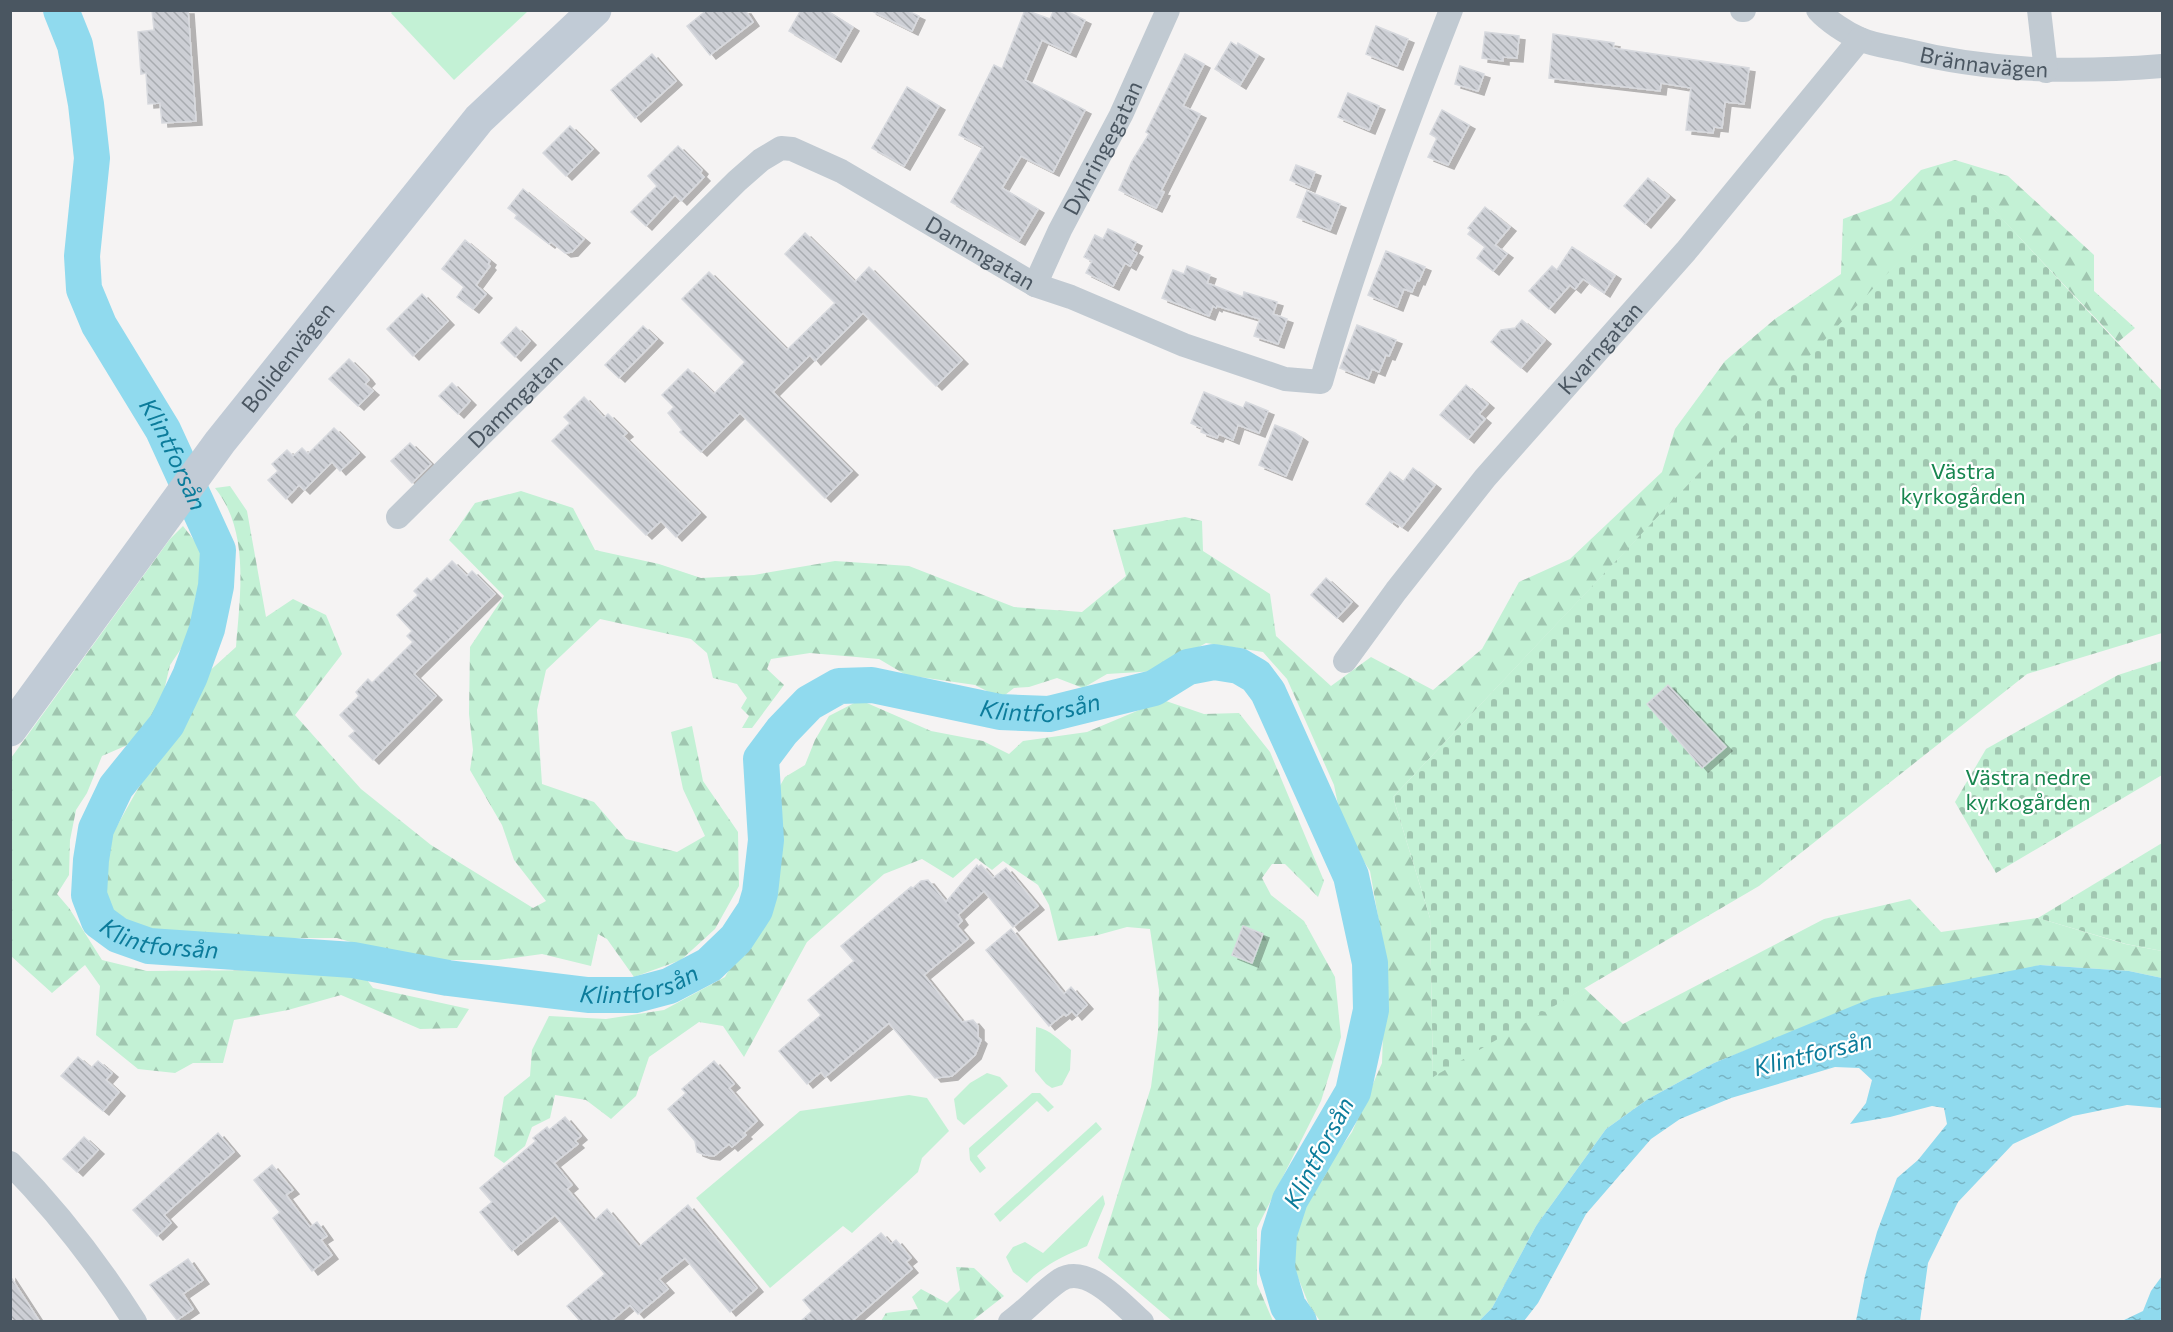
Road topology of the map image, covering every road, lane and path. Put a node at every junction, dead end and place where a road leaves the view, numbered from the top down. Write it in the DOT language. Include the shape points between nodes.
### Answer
graph roads {
  1 [pos="595,10"];
  2 [pos="1168,10"];
  3 [pos="1451,10"];
  4 [pos="1818,10"];
  5 [pos="2039,10"];
  6 [pos="1860,39"];
  7 [pos="2163,66"];
  8 [pos="2046,71"];
  9 [pos="1035,285"];
  10 [pos="398,517"];
  11 [pos="1345,660"];
  12 [pos="10,730"];
  13 [pos="10,1163"];
  14 [pos="135,1322"];
  15 [pos="1010,1322"];
  16 [pos="1142,1322"];
  1 -- 12 [label="main road, Bolidenvägen" via="479,119 220,442"];
  2 -- 9 [label="street, Dyhringegatan" via="1121,115"];
  3 -- 9 [label="street, Dammgatan" via="1364,241 1321,382 1285,380 1184,345"];
  4 -- 6 [label="street, Brännavägen"];
  5 -- 8 [label="street"];
  6 -- 8 [label="street, Brännavägen" via="1931,57"];
  6 -- 11 [label="street, Kvarngatan" via="1686,251 1485,478"];
  7 -- 8 [label="street, Brännavägen"];
  9 -- 10 [label="street, Dammgatan" via="841,171 792,149 781,148 737,181"];
  13 -- 14 [label="street" via="41,1194"];
  15 -- 16 [label="street" via="1063,1278 1072,1276 1096,1282"];
}
